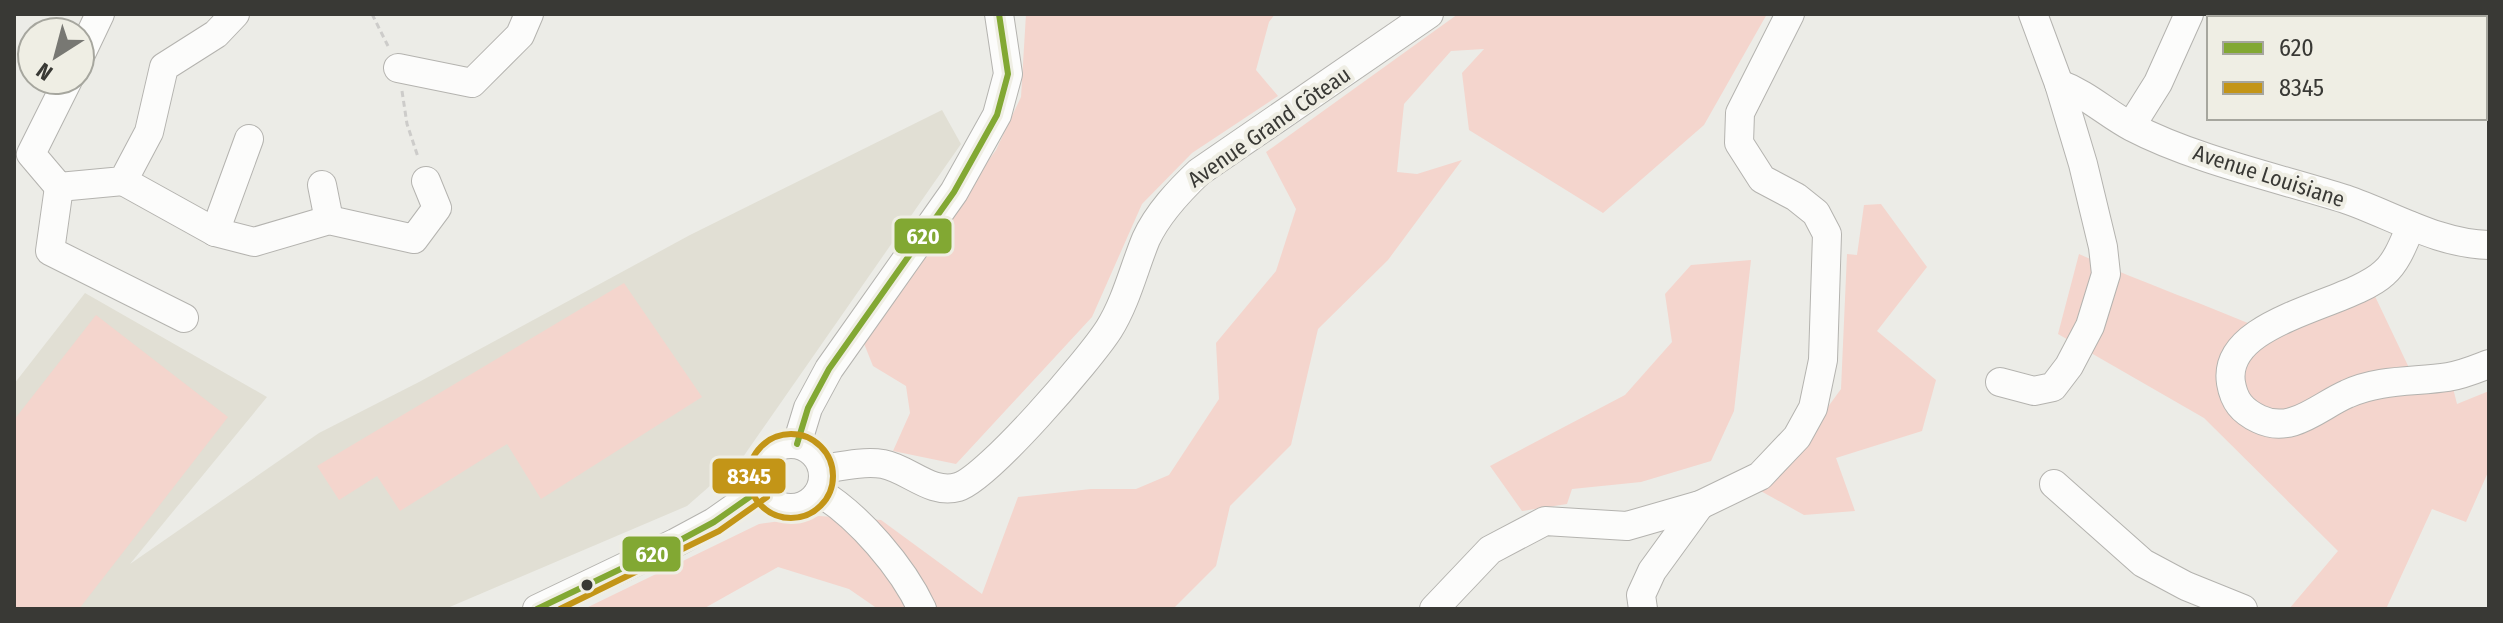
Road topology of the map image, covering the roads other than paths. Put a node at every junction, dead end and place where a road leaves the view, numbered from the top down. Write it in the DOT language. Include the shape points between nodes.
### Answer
graph roads {
  1 [pos="235,14"];
  2 [pos="529,14"];
  3 [pos="999,14"];
  4 [pos="1429,14"];
  5 [pos="1790,14"];
  6 [pos="2033,14"];
  7 [pos="2189,14"];
  8 [pos="398,68"];
  9 [pos="2059,84"];
  10 [pos="60,96"];
  11 [pos="2131,126"];
  12 [pos="249,139"];
  13 [pos="123,181"];
  14 [pos="426,181"];
  15 [pos="322,185"];
  16 [pos="59,187"];
  17 [pos="329,220"];
  18 [pos="2411,226"];
  19 [pos="215,232"];
  20 [pos="2489,245"];
  21 [pos="184,318"];
  22 [pos="2489,364"];
  23 [pos="2000,382"];
  24 [pos="797,444"];
  25 [pos="821,481"];
  26 [pos="2054,484"];
  27 [pos="761,489"];
  28 [pos="1700,505"];
  29 [pos="537,609"];
  30 [pos="922,609"];
  31 [pos="1434,609"];
  32 [pos="1643,609"];
  33 [pos="2243,609"];
  1 -- 13 [label="street" via="216,34 164,67 149,132"];
  2 -- 8 [label="street" via="520,35 472,83"];
  3 -- 24 [label="street" via="1008,74 997,115 954,192 829,369 808,408"];
  4 -- 25 [label="street, Avenue Grand Côteau" via="1199,172 1175,194 1148,235 1110,328 996,461 971,482 940,487 885,464"];
  5 -- 28 [label="street" via="1740,113 1739,143 1762,179 1816,213 1827,234 1823,360 1813,408 1797,437 1760,476"];
  6 -- 9 [label="street"];
  7 -- 11 [label="street" via="2158,83"];
  9 -- 11 [label="street, Avenue Louisiane" via="2080,91"];
  9 -- 23 [label="street" via="2083,164 2106,274 2090,326 2053,387 2034,391"];
  10 -- 16 [label="street" via="31,154"];
  11 -- 18 [label="street, Avenue Louisiane"];
  12 -- 19 [label="street"];
  13 -- 16 [label="street"];
  13 -- 19 [label="street"];
  14 -- 17 [label="street" via="437,208 414,239"];
  15 -- 17 [label="street"];
  16 -- 21 [label="street" via="50,251"];
  17 -- 19 [label="street" via="254,242"];
  18 -- 20 [label="street, Avenue Louisiane"];
  18 -- 22 [label="street" via="2386,272 2366,286 2271,325 2240,350 2229,370 2233,394 2244,411 2263,422 2291,424 2348,393 2451,377"];
  24 -- 25 [label="street" via="813,452"];
  24 -- 27 [label="street" via="777,446 762,459"];
  25 -- 27 [label="street" via="811,501 801,507 777,505"];
  25 -- 30 [label="street" via="884,552"];
  26 -- 33 [label="street" via="2143,563"];
  27 -- 29 [label="street" via="688,536"];
  28 -- 31 [label="street" via="1627,526 1545,521 1490,550"];
  28 -- 32 [label="street" via="1652,571 1641,595"];
}
